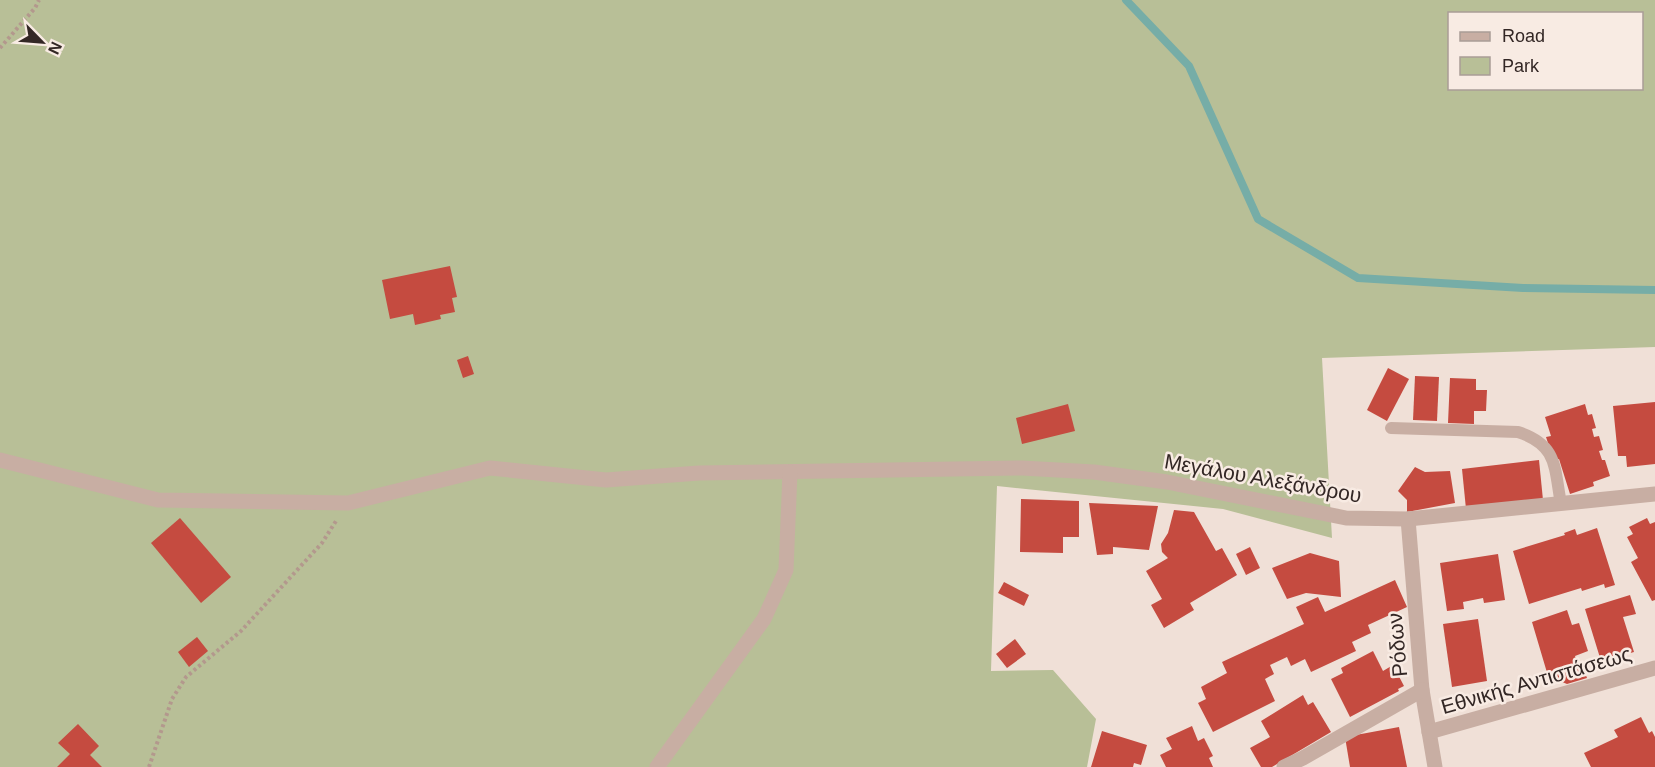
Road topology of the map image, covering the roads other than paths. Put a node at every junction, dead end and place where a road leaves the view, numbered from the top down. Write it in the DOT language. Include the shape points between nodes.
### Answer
graph roads {
  1 [pos="1391,428"];
  2 [pos="0,459"];
  3 [pos="790,472"];
  4 [pos="1655,494"];
  5 [pos="1561,504"];
  6 [pos="1408,519"];
  7 [pos="1655,668"];
  8 [pos="1422,690"];
  9 [pos="1429,732"];
  10 [pos="657,767"];
  11 [pos="1284,767"];
  12 [pos="1435,767"];
  1 -- 5 [label="lane" via="1518,432 1535,438 1552,458"];
  2 -- 3 [label="street, Μεγάλου Αλεξάνδρου" via="158,500 348,503 490,468 606,480"];
  3 -- 6 [label="street, Μεγάλου Αλεξάνδρου" via="1022,468 1094,472 1167,482 1346,518"];
  3 -- 10 [label="street" via="786,570 764,619"];
  4 -- 5 [label="street, Μεγάλου Αλεξάνδρου"];
  5 -- 6 [label="street, Μεγάλου Αλεξάνδρου"];
  6 -- 8 [label="street, Ρόδων"];
  7 -- 9 [label="street, Εθνικής Αντιστάσεως"];
  8 -- 9 [label="street, Ρόδων"];
  8 -- 11 [label="street, Εθνικής Αντιστάσεως"];
  9 -- 12 [label="street, Ρόδων"];
}
